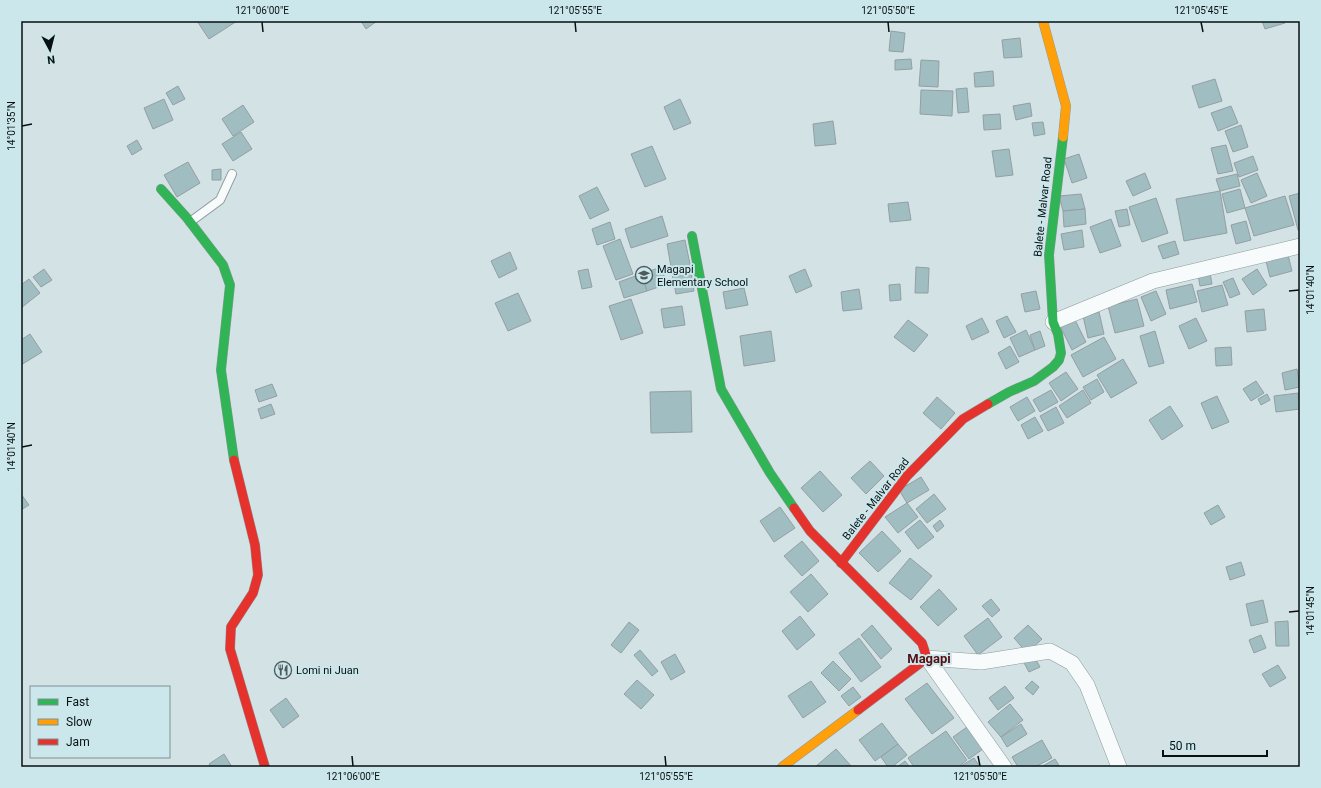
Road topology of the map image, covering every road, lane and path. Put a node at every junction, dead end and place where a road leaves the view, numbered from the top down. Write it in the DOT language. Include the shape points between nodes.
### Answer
graph roads {
  1 [pos="1043,21"];
  2 [pos="232,174"];
  3 [pos="161,189"];
  4 [pos="190,222"];
  5 [pos="692,236"];
  6 [pos="1300,246"];
  7 [pos="1053,322"];
  8 [pos="841,563"];
  9 [pos="927,658"];
  10 [pos="265,767"];
  11 [pos="782,767"];
  12 [pos="1004,767"];
  13 [pos="1119,767"];
  1 -- 7 [label="street, Balete - Malvar Road" via="1066,106 1049,255"];
  2 -- 4 [label="lane" via="220,200"];
  3 -- 4 [label="street"];
  4 -- 10 [label="street" via="223,265 230,285 221,370 234,464 255,545 258,575 253,593 231,627 230,649"];
  5 -- 8 [label="street" via="721,389 770,473 810,531"];
  6 -- 7 [label="street" via="1153,281"];
  7 -- 8 [label="street, Balete - Malvar Road" via="1061,353 1053,367 1034,381 1009,392 963,419 906,476"];
  8 -- 9 [label="street" via="922,643"];
  9 -- 11 [label="street"];
  9 -- 12 [label="street"];
  9 -- 13 [label="street" via="981,662 1050,651 1072,663 1087,685"];
}
